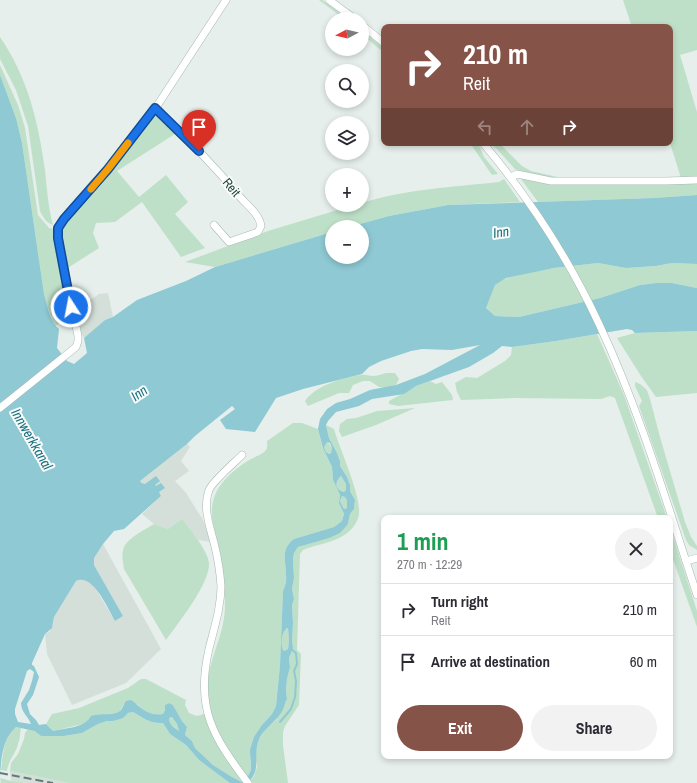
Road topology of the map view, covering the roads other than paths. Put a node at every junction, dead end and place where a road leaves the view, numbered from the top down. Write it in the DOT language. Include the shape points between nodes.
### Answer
graph roads {
  1 [pos="226,0"];
  2 [pos="329,0"];
  3 [pos="345,12"];
  4 [pos="369,31"];
  5 [pos="381,41"];
  6 [pos="155,108"];
  7 [pos="485,146"];
  8 [pos="511,177"];
  9 [pos="697,180"];
  10 [pos="214,225"];
  11 [pos="0,408"];
  12 [pos="242,455"];
  13 [pos="671,515"];
  14 [pos="673,521"];
  15 [pos="697,558"];
  16 [pos="686,561"];
  17 [pos="697,595"];
  18 [pos="245,780"];
  1 -- 6 [label="street"];
  2 -- 3 [label="street"];
  4 -- 5 [label="street"];
  6 -- 10 [label="street, Reit" via="190,140 218,171 257,216 261,226 258,232 229,242"];
  6 -- 11 [label="street" via="58,228 78,341 76,347"];
  7 -- 8 [label="street"];
  8 -- 9 [label="street" via="517,174 552,180"];
  8 -- 13 [label="street" via="579,284 608,342 646,439"];
  12 -- 18 [label="street" via="213,484 206,502 216,548 221,594 208,656 204,694 215,733"];
  14 -- 16 [label="street"];
  15 -- 16 [label="street"];
  16 -- 17 [label="street"];
}
